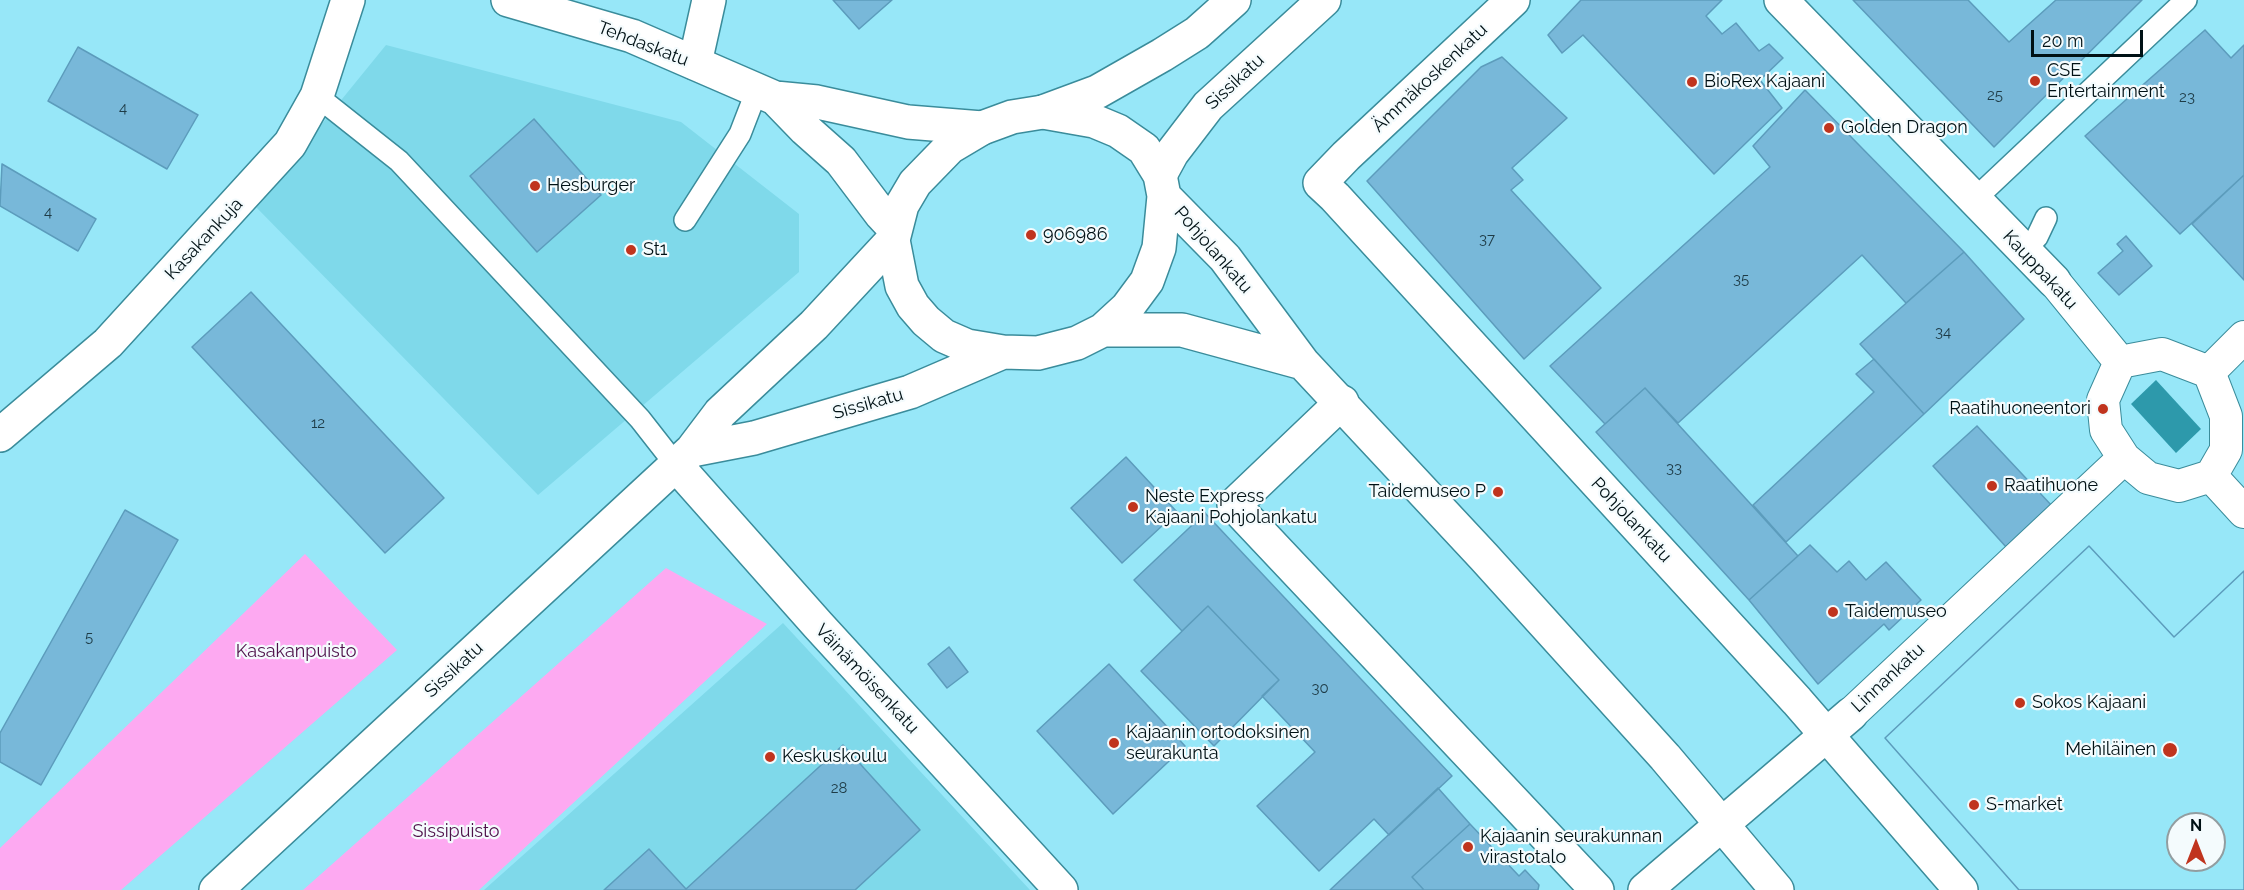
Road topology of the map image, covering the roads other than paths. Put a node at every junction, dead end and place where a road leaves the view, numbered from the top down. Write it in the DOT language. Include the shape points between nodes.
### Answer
graph roads {
  1 [pos="348,0"];
  2 [pos="508,0"];
  3 [pos="709,0"];
  4 [pos="1234,0"];
  5 [pos="1324,0"];
  6 [pos="1513,0"];
  7 [pos="1781,0"];
  8 [pos="2186,0"];
  9 [pos="695,63"];
  10 [pos="766,94"];
  11 [pos="317,96"];
  12 [pos="1042,112"];
  13 [pos="982,128"];
  14 [pos="1346,156"];
  15 [pos="1162,186"];
  16 [pos="1974,200"];
  17 [pos="2046,218"];
  18 [pos="685,220"];
  19 [pos="894,234"];
  20 [pos="2025,250"];
  21 [pos="2054,281"];
  22 [pos="1103,330"];
  23 [pos="2244,337"];
  24 [pos="1004,352"];
  25 [pos="2120,362"];
  26 [pos="1303,363"];
  27 [pos="2209,372"];
  28 [pos="1342,402"];
  29 [pos="0,435"];
  30 [pos="684,457"];
  31 [pos="2124,458"];
  32 [pos="2211,476"];
  33 [pos="2244,512"];
  34 [pos="1839,724"];
  35 [pos="1720,824"];
  36 [pos="216,890"];
  37 [pos="1061,890"];
  38 [pos="1597,890"];
  39 [pos="1645,890"];
  40 [pos="1777,890"];
  41 [pos="1961,890"];
  1 -- 11 [label="street, Kasakankuja"];
  2 -- 9 [label="street, Tehdaskatu" via="632,36"];
  3 -- 9 [label="street"];
  4 -- 12 [label="street" via="1197,33 1162,55 1097,92"];
  5 -- 15 [label="street, Sissikatu" via="1208,106 1172,153"];
  6 -- 14 [label="street, Ämmäkoskenkatu"];
  7 -- 16 [label="street, Kauppakatu"];
  8 -- 16 [label="lane"];
  9 -- 10 [label="street, Tehdaskatu"];
  10 -- 13 [label="street, Tehdaskatu" via="908,122"];
  10 -- 18 [label="lane"];
  10 -- 19 [label="street, Tehdaskatu" via="841,161"];
  11 -- 29 [label="street, Kasakankuja" via="290,144 108,344"];
  11 -- 30 [label="lane" via="399,161 640,419"];
  12 -- 13 [label="street"];
  12 -- 15 [label="street, Pohjolankatu" via="1069,114 1118,131 1144,150"];
  13 -- 19 [label="street" via="950,147 915,183 902,205"];
  14 -- 34 [label="street, Pohjolankatu" via="1320,183"];
  15 -- 22 [label="street" via="1160,248 1147,281 1127,308"];
  15 -- 26 [label="street, Pohjolankatu" via="1225,258"];
  16 -- 20 [label="street, Kauppakatu"];
  17 -- 20 [label="lane"];
  19 -- 24 [label="street" via="902,286 926,321 944,336 967,346"];
  19 -- 30 [label="street, Sissikatu" via="814,325 720,413"];
  20 -- 21 [label="street, Kauppakatu"];
  21 -- 25 [label="street, Kauppakatu"];
  22 -- 24 [label="street" via="1077,344 1038,353"];
  22 -- 26 [label="street, Pohjolankatu" via="1182,330"];
  23 -- 27 [label="street"];
  24 -- 30 [label="street, Sissikatu" via="910,392"];
  25 -- 27 [label="street" via="2162,354"];
  25 -- 31 [label="street" via="2103,400 2106,430"];
  26 -- 28 [label="street, Pohjolankatu"];
  27 -- 32 [label="street" via="2226,416 2226,450"];
  28 -- 35 [label="street, Pohjolankatu" via="1665,757"];
  28 -- 38 [label="street" via="1234,505"];
  30 -- 36 [label="street, Sissikatu"];
  30 -- 37 [label="street, Väinämöisenkatu" via="818,625"];
  31 -- 32 [label="street" via="2148,478 2179,486"];
  31 -- 34 [label="street, Linnankatu"];
  32 -- 33 [label="street"];
  34 -- 35 [label="street, Linnankatu"];
  34 -- 41 [label="street, Pohjolankatu"];
  35 -- 39 [label="street, Linnankatu"];
  35 -- 40 [label="street, Pohjolankatu"];
}
